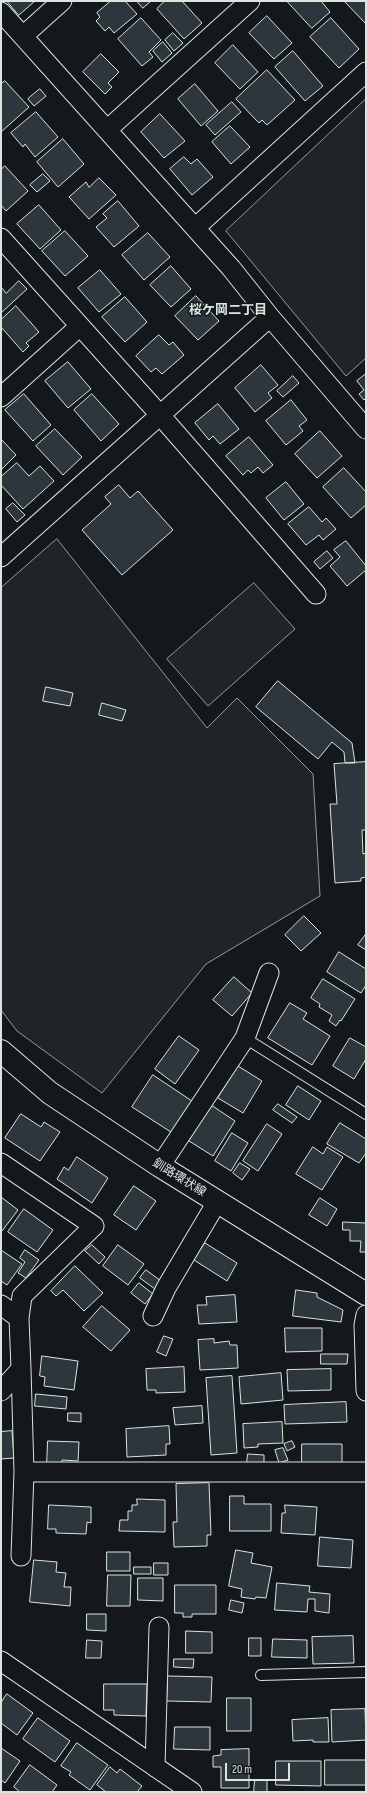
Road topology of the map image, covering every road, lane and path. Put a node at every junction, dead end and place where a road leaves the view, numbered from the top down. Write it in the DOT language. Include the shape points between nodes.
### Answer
graph roads {
  1 [pos="62,1"];
  2 [pos="250,1"];
  3 [pos="1,12"];
  4 [pos="23,36"];
  5 [pos="366,72"];
  6 [pos="108,129"];
  7 [pos="195,228"];
  8 [pos="1,238"];
  9 [pos="270,317"];
  10 [pos="80,326"];
  11 [pos="1,397"];
  12 [pos="160,415"];
  13 [pos="366,429"];
  14 [pos="1,556"];
  15 [pos="316,594"];
  16 [pos="269,973"];
  17 [pos="245,1038"];
  18 [pos="1,1050"];
  19 [pos="366,1114"];
  20 [pos="1,1163"];
  21 [pos="160,1166"];
  22 [pos="217,1202"];
  23 [pos="366,1294"];
  24 [pos="1,1306"];
  25 [pos="366,1315"];
  26 [pos="153,1316"];
  27 [pos="19,1318"];
  28 [pos="21,1369"];
  29 [pos="1,1391"];
  30 [pos="366,1391"];
  31 [pos="24,1472"];
  32 [pos="366,1472"];
  33 [pos="21,1556"];
  34 [pos="159,1627"];
  35 [pos="1,1661"];
  36 [pos="366,1672"];
  37 [pos="261,1675"];
  38 [pos="155,1767"];
  39 [pos="192,1792"];
  1 -- 4 [label="street"];
  2 -- 6 [label="street"];
  3 -- 4 [label="street"];
  4 -- 6 [label="street"];
  5 -- 7 [label="street"];
  6 -- 7 [label="street"];
  7 -- 9 [label="street" via="232,268"];
  8 -- 10 [label="street"];
  9 -- 12 [label="street"];
  9 -- 13 [label="street"];
  10 -- 11 [label="street"];
  10 -- 12 [label="street"];
  12 -- 14 [label="street"];
  12 -- 15 [label="street"];
  16 -- 17 [label="street"];
  17 -- 19 [label="lane"];
  17 -- 21 [label="street"];
  18 -- 21 [label="main road, 釧路環状線" via="50,1093"];
  20 -- 27 [label="street" via="94,1226 22,1296"];
  21 -- 22 [label="main road, 釧路環状線"];
  22 -- 23 [label="main road, 釧路環状線"];
  22 -- 26 [label="street" via="166,1288"];
  24 -- 27 [label="street"];
  25 -- 30 [label="street"];
  27 -- 28 [label="street"];
  28 -- 29 [label="street"];
  28 -- 31 [label="street"];
  31 -- 32 [label="street"];
  31 -- 33 [label="street"];
  34 -- 38 [label="street"];
  35 -- 38 [label="street"];
  36 -- 37 [label="lane"];
  38 -- 39 [label="street"];
}
